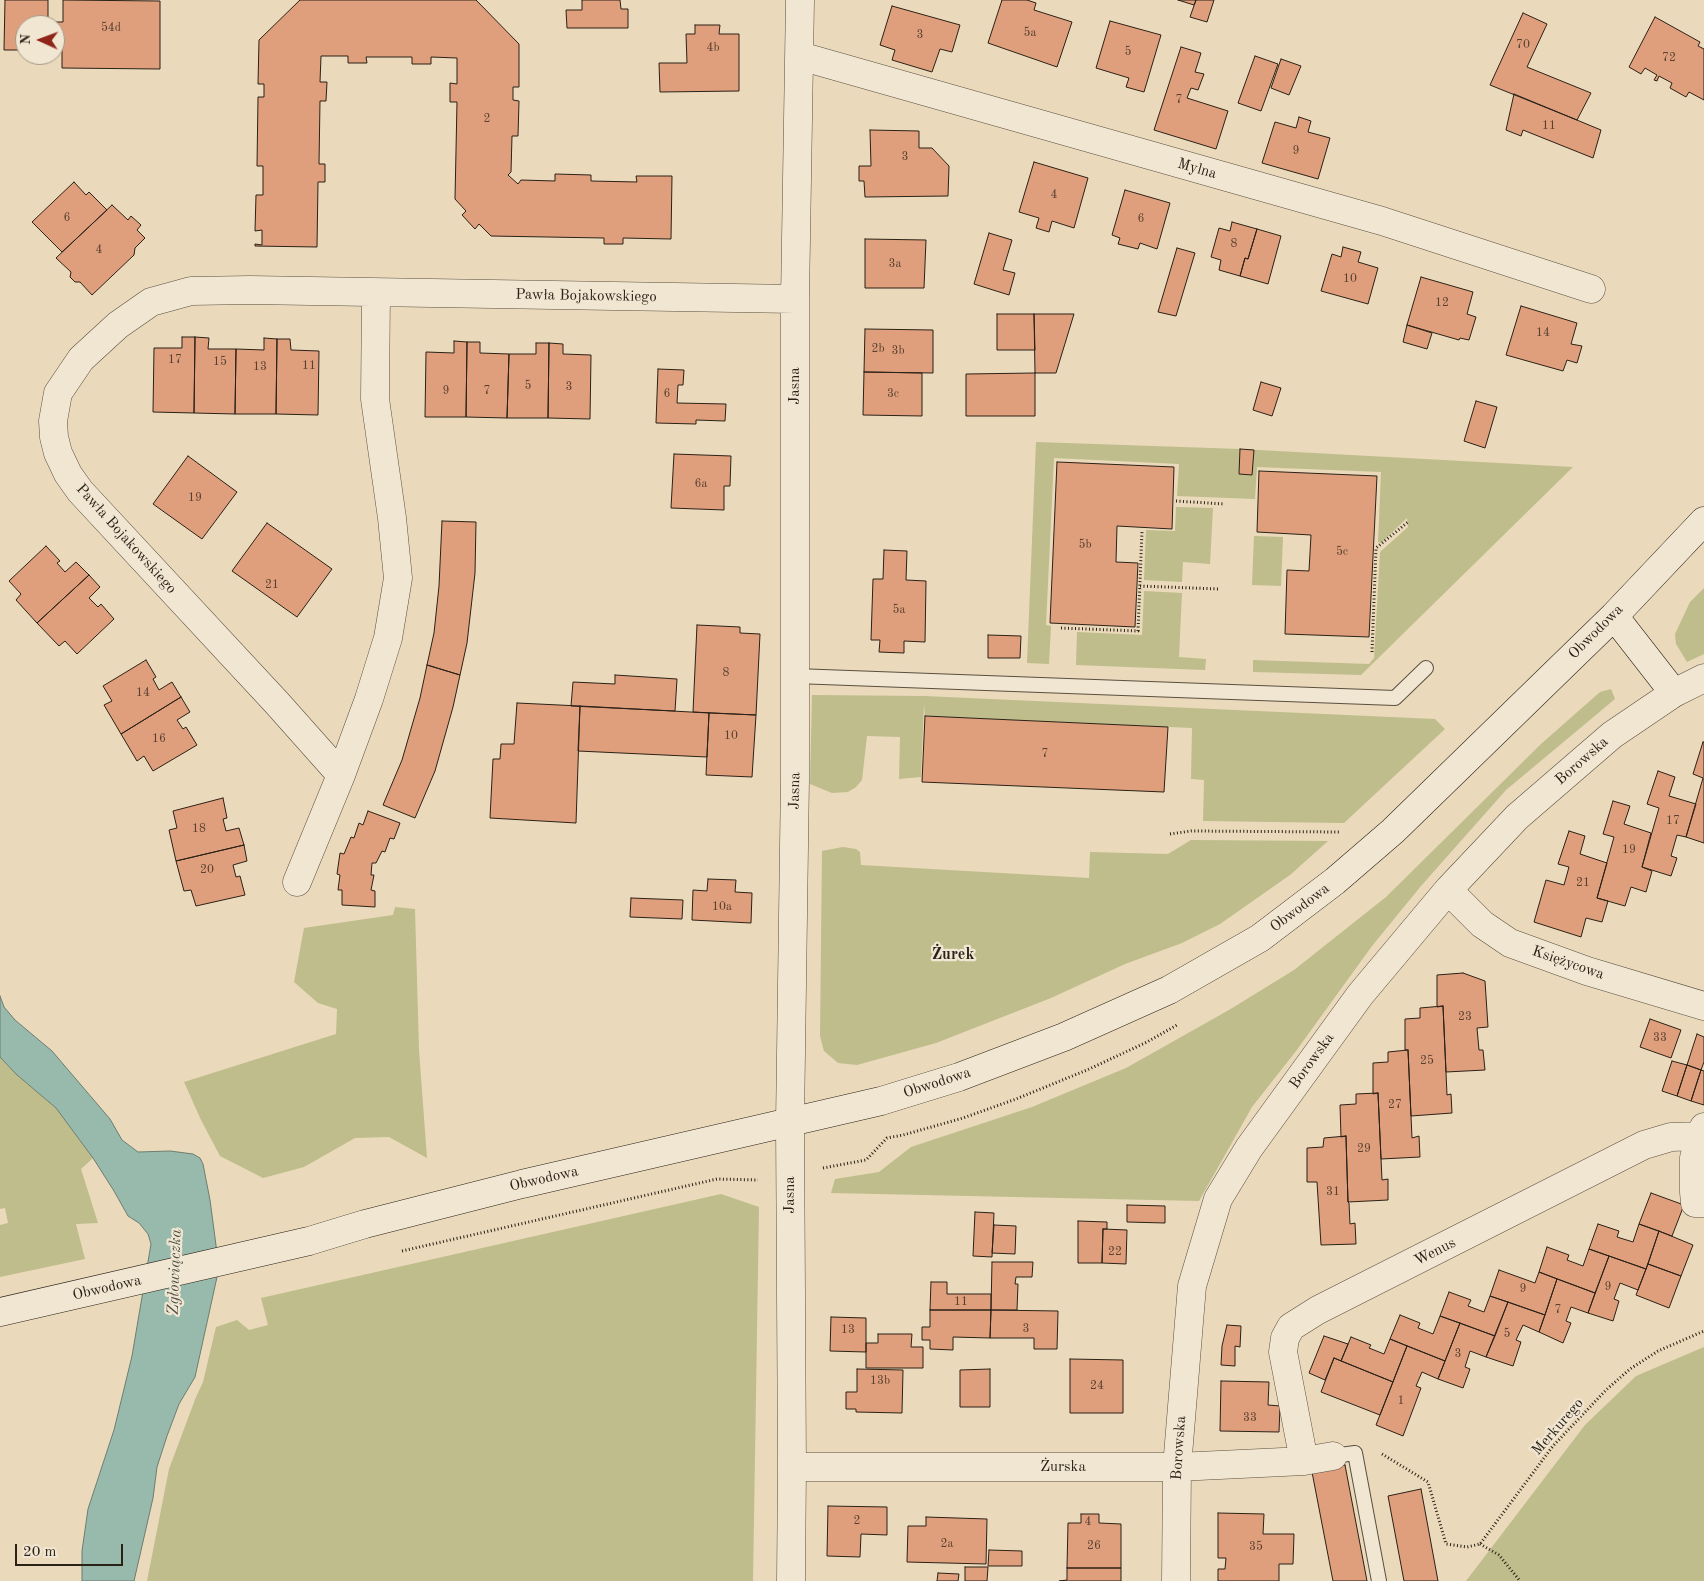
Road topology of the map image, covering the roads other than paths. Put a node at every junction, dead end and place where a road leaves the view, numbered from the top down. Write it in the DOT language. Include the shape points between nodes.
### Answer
graph roads {
  1 [pos="800,0"];
  2 [pos="800,56"];
  3 [pos="1591,289"];
  4 [pos="376,293"];
  5 [pos="795,299"];
  6 [pos="1704,522"];
  7 [pos="1614,616"];
  8 [pos="1426,668"];
  9 [pos="795,676"];
  10 [pos="1704,678"];
  11 [pos="1674,693"];
  12 [pos="341,775"];
  13 [pos="297,882"];
  14 [pos="1448,890"];
  15 [pos="1704,1006"];
  16 [pos="790,1122"];
  17 [pos="1702,1132"];
  18 [pos="1704,1203"];
  19 [pos="0,1312"];
  20 [pos="1344,1455"];
  21 [pos="1304,1462"];
  22 [pos="792,1467"];
  23 [pos="1177,1467"];
  24 [pos="790,1581"];
  25 [pos="1176,1581"];
  26 [pos="1379,1581"];
  1 -- 2 [label="street, Jasna"];
  2 -- 3 [label="street, Mylna" via="1382,221"];
  2 -- 5 [label="street, Jasna"];
  4 -- 5 [label="street, Pawła Bojakowskiego"];
  4 -- 12 [label="street" via="375,399 398,578 388,638"];
  4 -- 12 [label="street, Pawła Bojakowskiego" via="191,291 151,302 118,325 81,359 58,393 53,421 58,453 80,492"];
  5 -- 9 [label="street, Jasna"];
  6 -- 7 [label="street, Obwodowa"];
  7 -- 11 [label="street"];
  7 -- 16 [label="street, Obwodowa" via="1393,831 1335,881 1260,938 1169,990 1064,1038 959,1077 881,1101"];
  8 -- 9 [label="lane" via="1395,698"];
  9 -- 16 [label="street, Jasna"];
  10 -- 11 [label="street, Borowska"];
  11 -- 14 [label="street, Borowska" via="1612,735 1517,817"];
  12 -- 13 [label="street"];
  14 -- 15 [label="street, Księżycowa" via="1482,924 1510,943 1587,971"];
  14 -- 23 [label="street, Borowska" via="1360,995 1249,1148 1218,1199 1192,1286"];
  16 -- 19 [label="street, Obwodowa" via="522,1184 256,1254"];
  16 -- 22 [label="street, Jasna"];
  17 -- 18 [label="street" via="1694,1158 1694,1192 1695,1203"];
  17 -- 21 [label="street, Wenus" via="1644,1145 1318,1310 1291,1327 1284,1338 1283,1352"];
  20 -- 21 [label="street, Żurska"];
  20 -- 26 [label="lane"];
  21 -- 23 [label="street, Żurska"];
  22 -- 23 [label="street, Żurska"];
  22 -- 24 [label="street, Jasna"];
  23 -- 25 [label="street, Borowska"];
}
